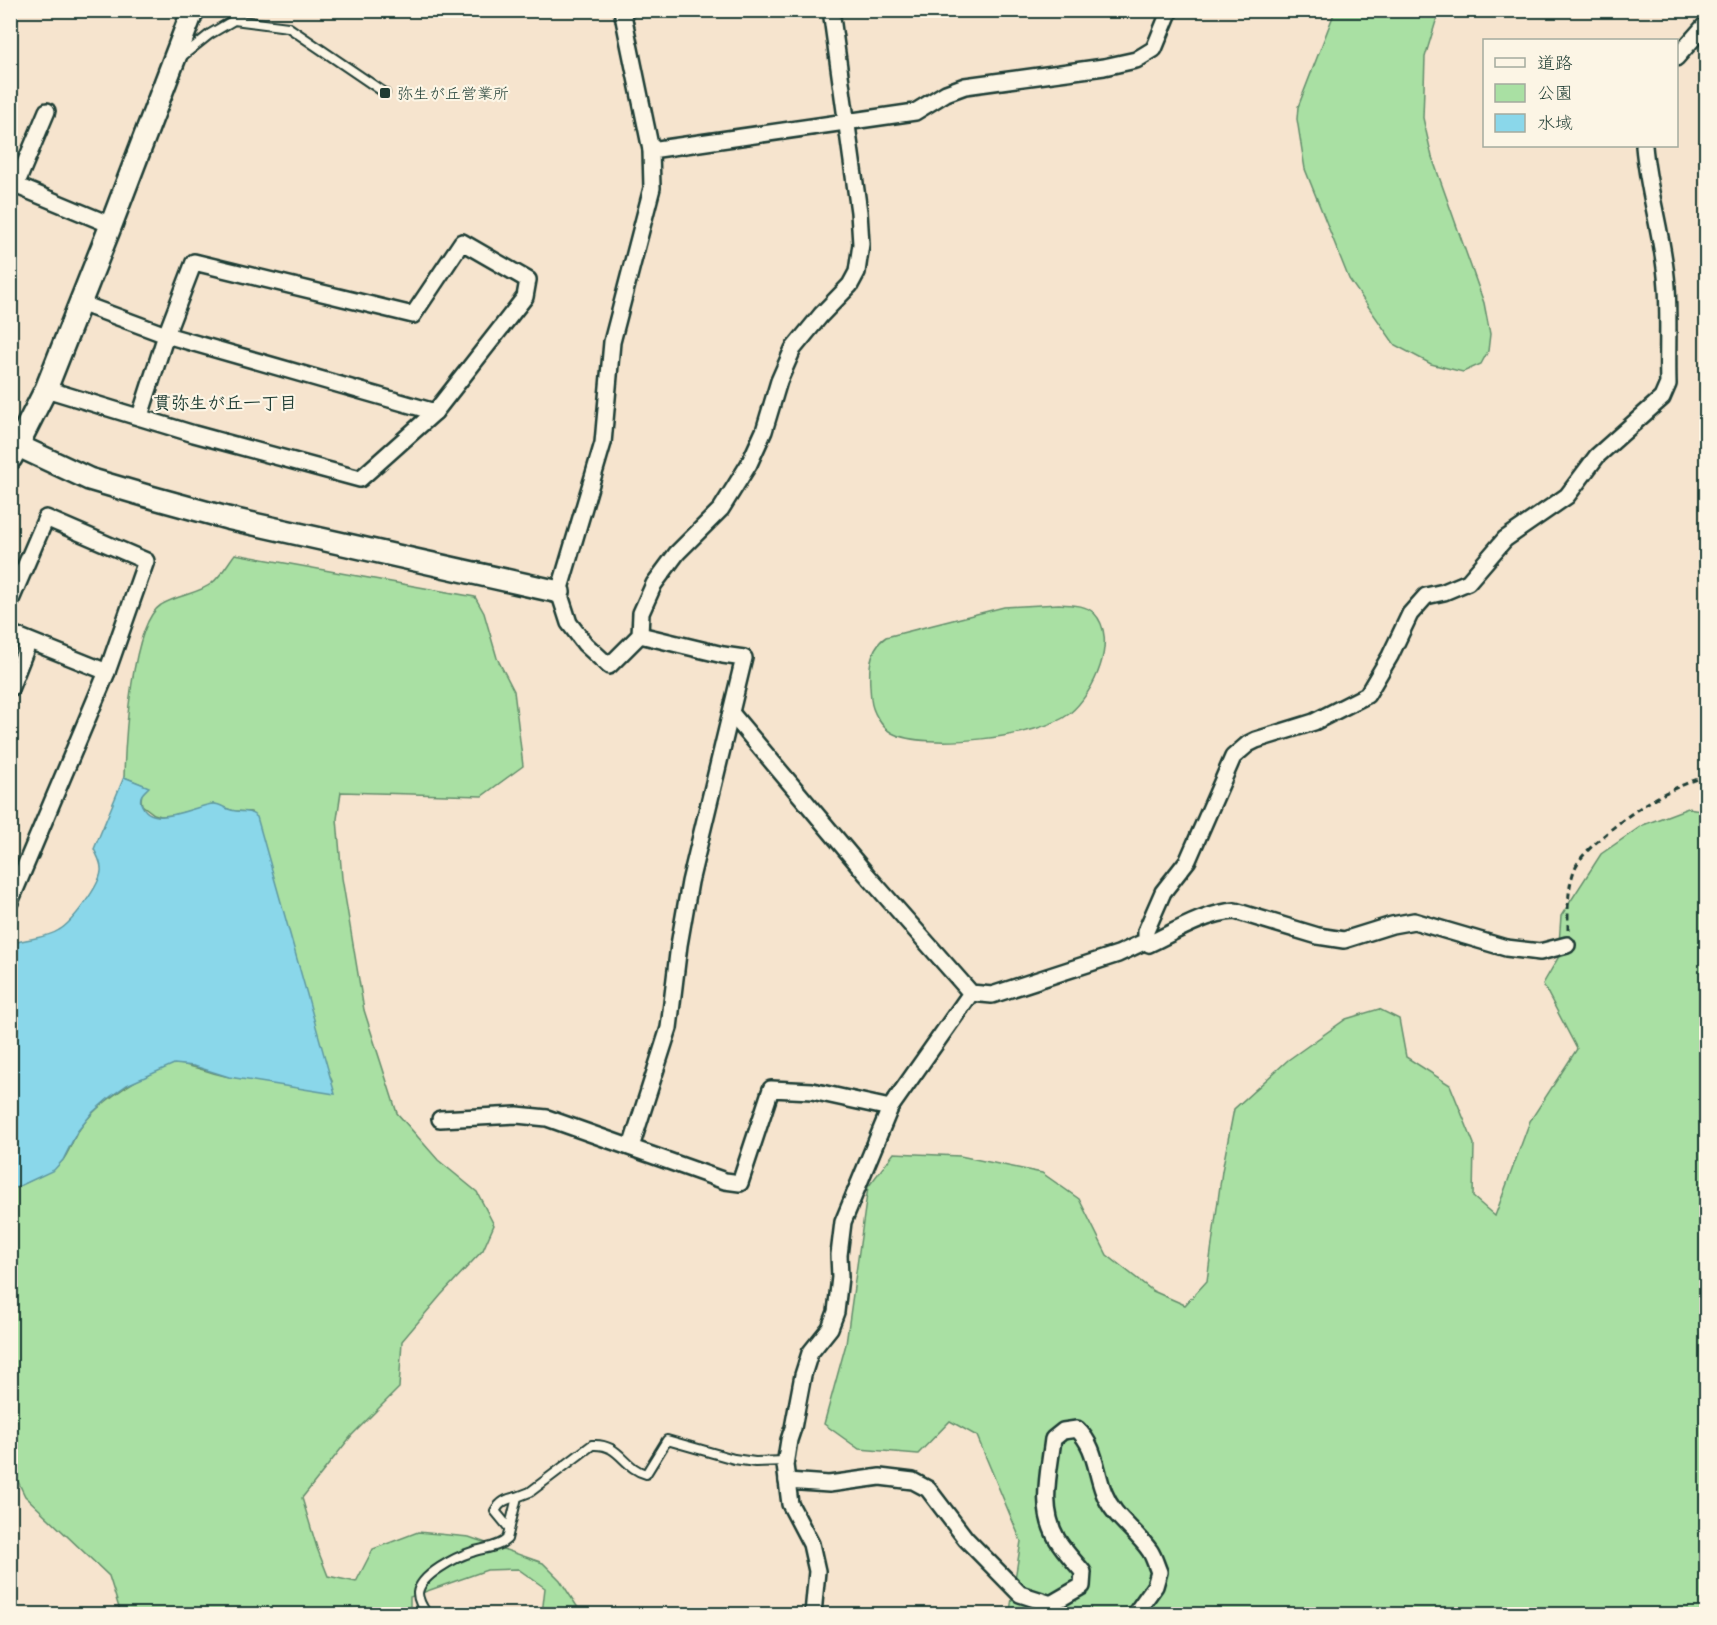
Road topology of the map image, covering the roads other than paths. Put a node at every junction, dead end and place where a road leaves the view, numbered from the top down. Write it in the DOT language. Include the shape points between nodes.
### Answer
graph roads {
  1 [pos="193,10"];
  2 [pos="622,10"];
  3 [pos="831,10"];
  4 [pos="1170,10"];
  5 [pos="1707,24"];
  6 [pos="1678,57"];
  7 [pos="172,64"];
  8 [pos="385,93"];
  9 [pos="47,111"];
  10 [pos="847,120"];
  11 [pos="1644,147"];
  12 [pos="651,150"];
  13 [pos="13,184"];
  14 [pos="111,225"];
  15 [pos="80,303"];
  16 [pos="166,335"];
  17 [pos="46,389"];
  18 [pos="435,412"];
  19 [pos="140,416"];
  20 [pos="12,448"];
  21 [pos="559,592"];
  22 [pos="10,602"];
  23 [pos="10,633"];
  24 [pos="640,635"];
  25 [pos="29,641"];
  26 [pos="107,672"];
  27 [pos="10,689"];
  28 [pos="732,714"];
  29 [pos="10,902"];
  30 [pos="1146,941"];
  31 [pos="1567,945"];
  32 [pos="971,993"];
  33 [pos="890,1108"];
  34 [pos="441,1119"];
  35 [pos="632,1147"];
  36 [pos="786,1461"];
  37 [pos="786,1481"];
  38 [pos="516,1497"];
  39 [pos="509,1528"];
  40 [pos="427,1614"];
  41 [pos="813,1614"];
  42 [pos="1135,1614"];
  1 -- 7 [label="street"];
  2 -- 12 [label="street"];
  3 -- 10 [label="street"];
  4 -- 10 [label="street" via="1154,49 1136,60 965,86 915,112"];
  5 -- 6 [label="street"];
  7 -- 8 [label="lane" via="234,20 288,27"];
  7 -- 14 [label="street"];
  9 -- 13 [label="street"];
  10 -- 12 [label="street"];
  10 -- 24 [label="street" via="861,244 857,272 793,350 749,464 721,509 677,552 654,584 641,613"];
  11 -- 30 [label="street" via="1667,287 1668,384 1662,398 1597,456 1567,496 1505,539 1468,582 1426,596 1410,614 1367,695 1314,722 1256,740 1233,757 1188,860 1163,892 1146,931"];
  12 -- 21 [label="street" via="652,188 612,342 603,443"];
  13 -- 14 [label="street"];
  14 -- 15 [label="street"];
  15 -- 16 [label="street"];
  15 -- 17 [label="street"];
  16 -- 18 [label="street"];
  16 -- 18 [label="street" via="194,262 413,315 462,242 528,280 525,297"];
  16 -- 19 [label="street"];
  17 -- 19 [label="street"];
  17 -- 20 [label="street"];
  18 -- 19 [label="street" via="360,479"];
  20 -- 21 [label="street" via="89,479 227,518"];
  21 -- 24 [label="street" via="569,622 609,666"];
  22 -- 26 [label="street" via="45,518 146,561"];
  23 -- 25 [label="street"];
  24 -- 28 [label="street" via="744,658"];
  25 -- 26 [label="street"];
  25 -- 27 [label="street"];
  26 -- 29 [label="street"];
  28 -- 32 [label="street"];
  28 -- 35 [label="street" via="690,882 669,1028"];
  30 -- 31 [label="street" via="1149,944 1200,920 1235,911 1344,940 1414,921 1506,948 1540,952"];
  30 -- 32 [label="street" via="1118,954 992,995"];
  32 -- 33 [label="street"];
  33 -- 35 [label="street" via="812,1091 771,1089 740,1183"];
  33 -- 36 [label="street" via="843,1222 836,1312 830,1328 810,1353"];
  34 -- 35 [label="street" via="517,1115 547,1118"];
  36 -- 37 [label="street"];
  36 -- 38 [label="lane" via="734,1459 667,1440 646,1474 611,1448 592,1445 530,1492"];
  37 -- 41 [label="street" via="790,1504 811,1544 817,1570"];
  37 -- 42 [label="street" via="829,1484 880,1477 912,1481 928,1489 966,1539 1020,1594 1051,1604 1082,1586 1083,1572 1057,1539 1046,1515 1045,1500 1053,1439 1063,1431 1077,1430 1095,1456 1104,1494 1119,1518 1150,1551 1160,1572"];
  38 -- 39 [label="lane"];
  38 -- 39 [label="lane" via="499,1504 495,1511"];
  39 -- 40 [label="lane" via="503,1543 471,1552 437,1569 421,1583 419,1602"];
}
